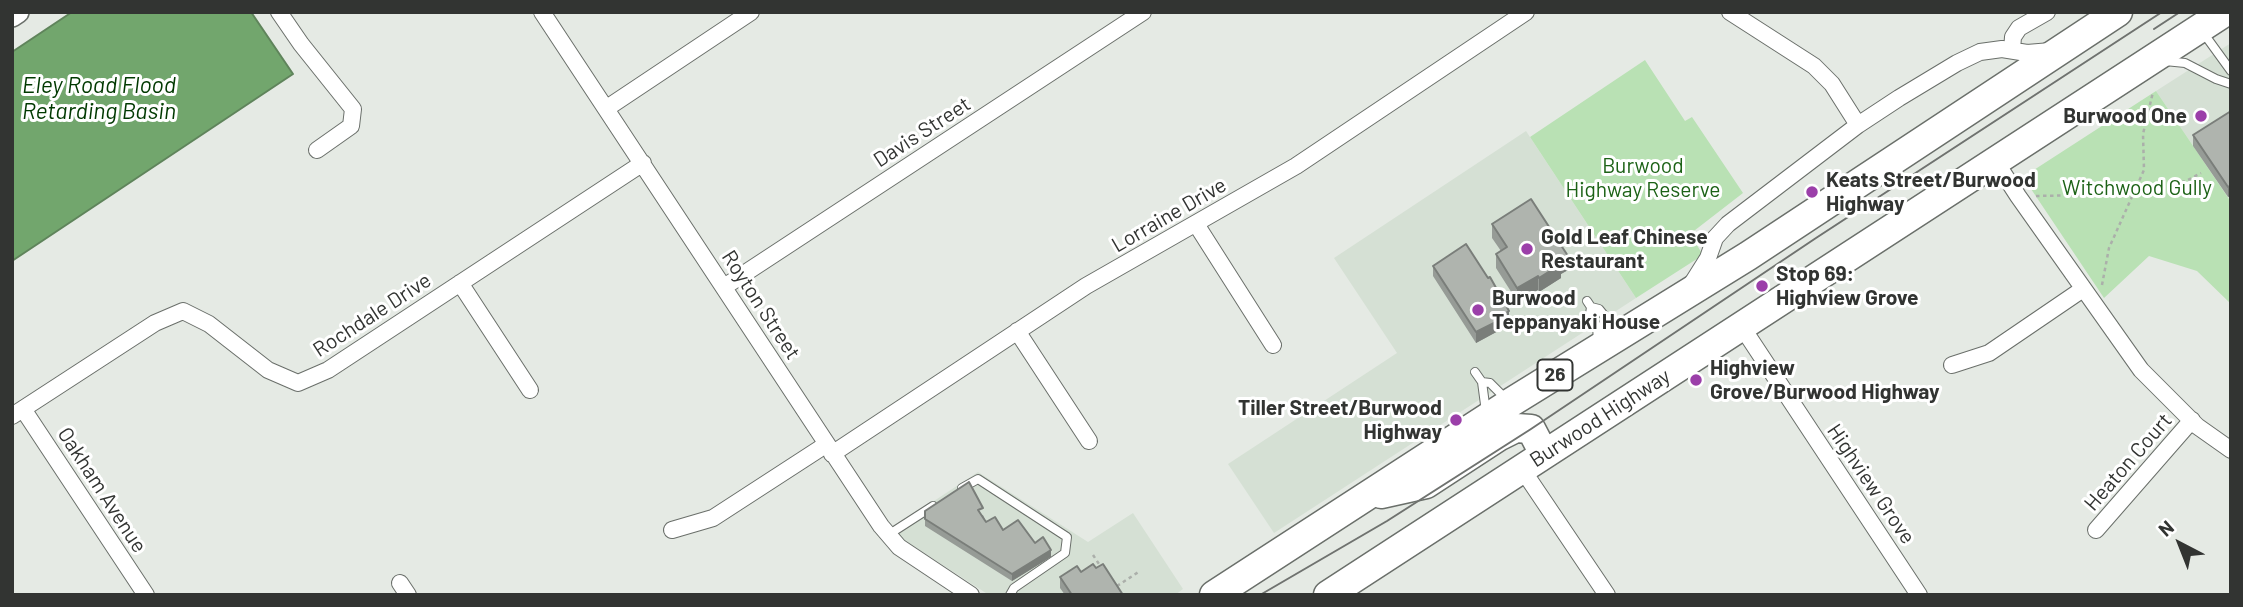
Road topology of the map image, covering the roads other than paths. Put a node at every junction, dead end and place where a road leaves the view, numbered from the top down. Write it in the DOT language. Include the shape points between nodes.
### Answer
graph roads {
  1 [pos="18,12"];
  2 [pos="279,12"];
  3 [pos="542,12"];
  4 [pos="751,12"];
  5 [pos="1143,12"];
  6 [pos="1526,12"];
  7 [pos="1730,12"];
  8 [pos="2047,12"];
  9 [pos="2118,12"];
  10 [pos="2225,12"];
  11 [pos="12,16"];
  12 [pos="2194,20"];
  13 [pos="2012,50"];
  14 [pos="2057,51"];
  15 [pos="2151,61"];
  16 [pos="2231,71"];
  17 [pos="2231,83"];
  18 [pos="607,108"];
  19 [pos="1858,124"];
  20 [pos="317,150"];
  21 [pos="1996,162"];
  22 [pos="643,163"];
  23 [pos="1196,225"];
  24 [pos="460,283"];
  25 [pos="724,287"];
  26 [pos="2083,289"];
  27 [pos="1681,298"];
  28 [pos="1742,327"];
  29 [pos="1017,331"];
  30 [pos="1610,342"];
  31 [pos="1273,345"];
  32 [pos="1952,365"];
  33 [pos="1475,372"];
  34 [pos="1482,382"];
  35 [pos="530,390"];
  36 [pos="1498,411"];
  37 [pos="18,412"];
  38 [pos="2192,420"];
  39 [pos="1090,441"];
  40 [pos="830,449"];
  41 [pos="2231,450"];
  42 [pos="1533,462"];
  43 [pos="956,493"];
  44 [pos="1365,498"];
  45 [pos="944,500"];
  46 [pos="672,530"];
  47 [pos="2096,530"];
  48 [pos="888,535"];
  49 [pos="1342,591"];
  50 [pos="142,594"];
  51 [pos="971,595"];
  52 [pos="1010,595"];
  53 [pos="1214,595"];
  54 [pos="1607,595"];
  55 [pos="1919,595"];
  1 -- 11 [label="main road"];
  2 -- 20 [label="street" via="353,109 351,127"];
  3 -- 18 [label="street, Royton Street"];
  4 -- 18 [label="street"];
  5 -- 25 [label="street, Davis Street"];
  6 -- 23 [label="street, Lorraine Drive" via="1296,166"];
  7 -- 19 [label="street" via="1814,66"];
  8 -- 13 [label="street" via="2017,30"];
  9 -- 14 [label="highway, 26"];
  10 -- 12 [label="highway, Burwood Highway"];
  12 -- 15 [label="highway, Burwood Highway"];
  12 -- 16 [label="lane"];
  13 -- 14 [label="street"];
  13 -- 19 [label="street" via="1966,58"];
  14 -- 27 [label="highway, 26"];
  15 -- 17 [label="lane" via="2185,63"];
  15 -- 21 [label="highway, Burwood Highway"];
  18 -- 22 [label="street, Royton Street"];
  19 -- 27 [label="street" via="1724,227"];
  21 -- 26 [label="street"];
  21 -- 28 [label="highway, Burwood Highway"];
  22 -- 24 [label="street, Rochdale Drive"];
  22 -- 25 [label="street, Royton Street"];
  23 -- 29 [label="street, Lorraine Drive" via="1086,286"];
  23 -- 31 [label="street"];
  24 -- 35 [label="street"];
  24 -- 37 [label="street, Rochdale Drive" via="328,370 298,383 268,370 209,324 183,311 155,323"];
  25 -- 40 [label="street, Royton Street"];
  26 -- 32 [label="street" via="1989,353"];
  26 -- 38 [label="street" via="2141,370"];
  27 -- 30 [label="highway, 26"];
  28 -- 42 [label="highway, Burwood Highway"];
  28 -- 55 [label="street, Highview Grove"];
  29 -- 39 [label="street"];
  29 -- 40 [label="street, Lorraine Drive"];
  30 -- 30 [label="lane" via="1590,314 1589,304 1599,309"];
  30 -- 36 [label="highway, 26"];
  33 -- 34 [label="lane"];
  34 -- 36 [label="lane"];
  34 -- 36 [label="lane" via="1490,383"];
  36 -- 44 [label="highway, 26"];
  37 -- 50 [label="street, Oakham Avenue"];
  38 -- 41 [label="street"];
  38 -- 47 [label="street, Heaton Court"];
  40 -- 46 [label="street, Lorraine Drive" via="713,518"];
  40 -- 48 [label="street, Royton Street"];
  42 -- 44 [label="highway" via="1531,429 1517,428 1426,484"];
  42 -- 49 [label="highway, Burwood Highway"];
  42 -- 54 [label="street"];
  43 -- 52 [label="lane" via="978,479 1067,537 1065,553"];
  44 -- 53 [label="highway, 26"];
  45 -- 48 [label="lane"];
  48 -- 51 [label="street, Royton Street" via="911,556"];
}
